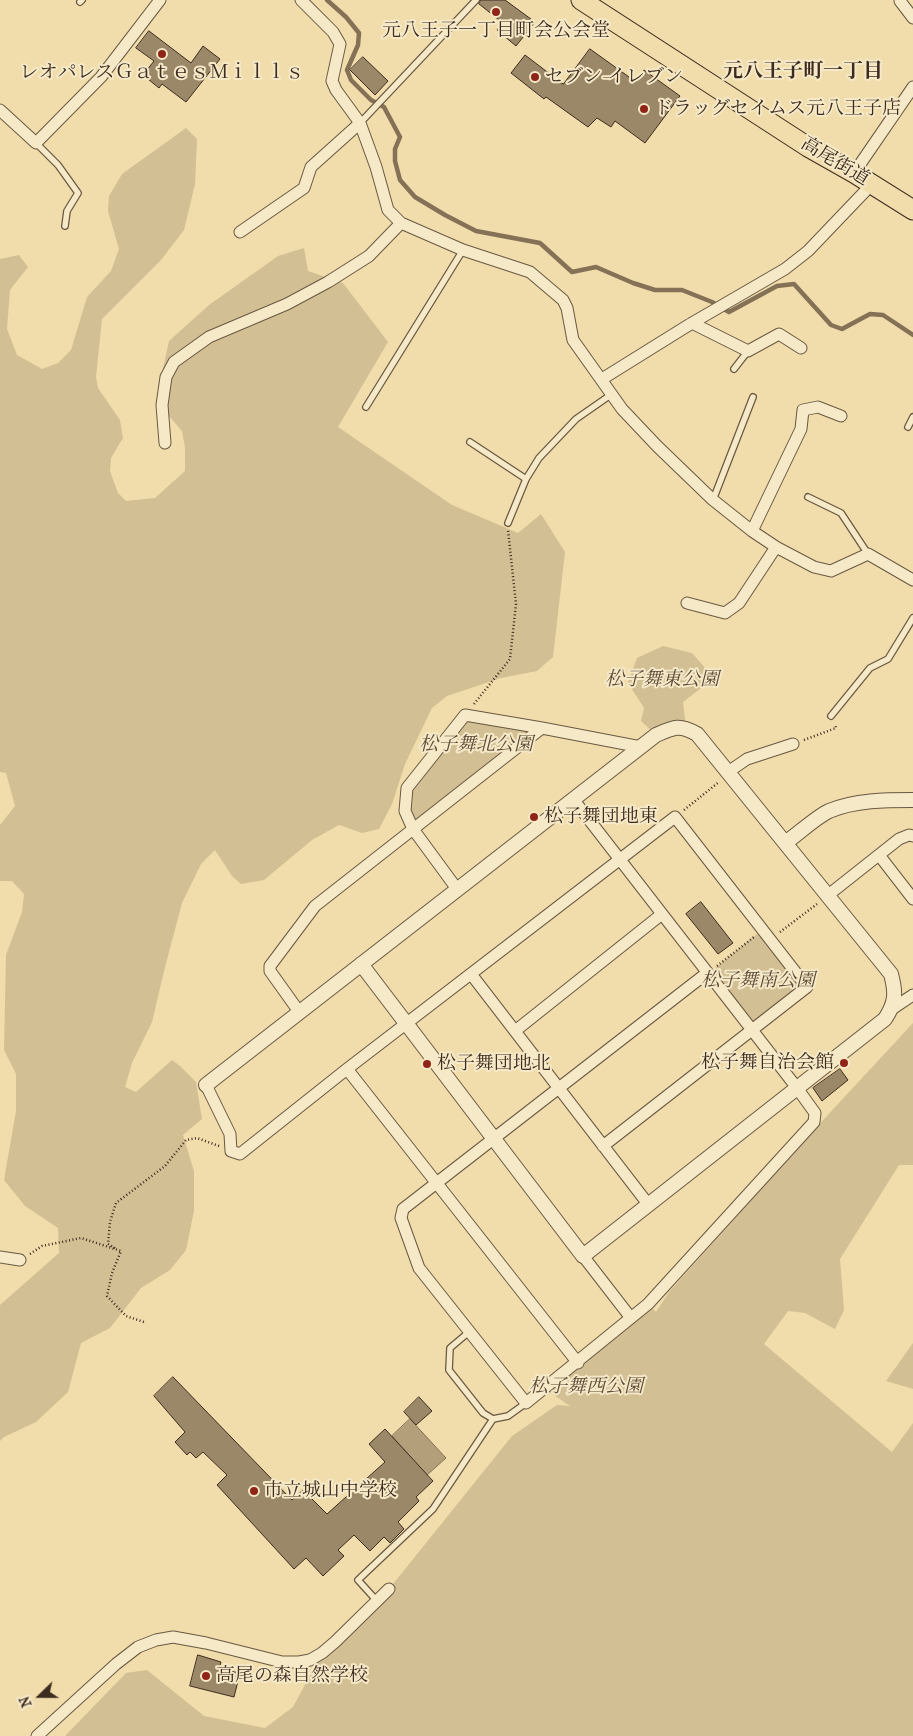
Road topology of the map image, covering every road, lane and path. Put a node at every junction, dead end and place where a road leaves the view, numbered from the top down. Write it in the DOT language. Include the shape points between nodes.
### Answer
graph roads {
  1 [pos="160,0"];
  2 [pos="301,0"];
  3 [pos="476,0"];
  4 [pos="900,1"];
  5 [pos="590,2"];
  6 [pos="913,18"];
  7 [pos="913,87"];
  8 [pos="0,110"];
  9 [pos="360,123"];
  10 [pos="36,143"];
  11 [pos="854,173"];
  12 [pos="872,184"];
  13 [pos="913,210"];
  14 [pos="401,223"];
  15 [pos="66,226"];
  16 [pos="240,232"];
  17 [pos="462,250"];
  18 [pos="692,323"];
  19 [pos="801,348"];
  20 [pos="748,351"];
  21 [pos="734,369"];
  22 [pos="602,379"];
  23 [pos="612,394"];
  24 [pos="753,397"];
  25 [pos="366,408"];
  26 [pos="841,416"];
  27 [pos="913,417"];
  28 [pos="908,427"];
  29 [pos="470,442"];
  30 [pos="165,443"];
  31 [pos="526,479"];
  32 [pos="808,497"];
  33 [pos="713,500"];
  34 [pos="508,523"];
  35 [pos="752,531"];
  36 [pos="776,547"];
  37 [pos="868,554"];
  38 [pos="912,577"];
  39 [pos="687,603"];
  40 [pos="913,618"];
  41 [pos="465,715"];
  42 [pos="831,716"];
  43 [pos="542,728"];
  44 [pos="793,744"];
  45 [pos="641,747"];
  46 [pos="728,773"];
  47 [pos="573,799"];
  48 [pos="913,800"];
  49 [pos="675,817"];
  50 [pos="413,829"];
  51 [pos="913,836"];
  52 [pos="785,844"];
  53 [pos="879,855"];
  54 [pos="620,859"];
  55 [pos="458,889"];
  56 [pos="827,896"];
  57 [pos="913,899"];
  58 [pos="662,914"];
  59 [pos="763,929"];
  60 [pos="771,939"];
  61 [pos="361,964"];
  62 [pos="708,973"];
  63 [pos="471,974"];
  64 [pos="913,995"];
  65 [pos="892,1009"];
  66 [pos="300,1013"];
  67 [pos="406,1023"];
  68 [pos="515,1031"];
  69 [pos="752,1031"];
  70 [pos="347,1069"];
  71 [pos="206,1085"];
  72 [pos="559,1088"];
  73 [pos="797,1088"];
  74 [pos="494,1139"];
  75 [pos="603,1146"];
  76 [pos="223,1148"];
  77 [pos="437,1182"];
  78 [pos="648,1204"];
  79 [pos="42,1246"];
  80 [pos="120,1251"];
  81 [pos="583,1256"];
  82 [pos="0,1257"];
  83 [pos="20,1260"];
  84 [pos="631,1318"];
  85 [pos="144,1322"];
  86 [pos="469,1332"];
  87 [pos="578,1362"];
  88 [pos="526,1404"];
  89 [pos="493,1419"];
  90 [pos="389,1588"];
  91 [pos="376,1601"];
  92 [pos="37,1736"];
  1 -- 10 [label="street" via="101,77"];
  2 -- 9 [label="street" via="333,32 340,44 332,81"];
  3 -- 9 [label="lane"];
  4 -- 6 [label="street"];
  5 -- 11 [label="main road, 高尾街道" via="808,147"];
  7 -- 11 [label="street"];
  8 -- 10 [label="street"];
  9 -- 14 [label="street" via="388,210"];
  9 -- 16 [label="street" via="311,167 304,188"];
  10 -- 15 [label="lane" via="58,165 78,193 67,210"];
  11 -- 12 [label="main road, 高尾街道"];
  12 -- 13 [label="main road, 高尾街道"];
  12 -- 18 [label="street" via="808,251 785,269"];
  14 -- 17 [label="street"];
  14 -- 30 [label="street" via="369,256 328,282 287,304 209,337 174,362 166,377 162,405"];
  17 -- 22 [label="street" via="530,272 563,300 573,340"];
  17 -- 25 [label="lane"];
  18 -- 20 [label="street"];
  18 -- 22 [label="street"];
  19 -- 20 [label="street" via="779,334"];
  20 -- 21 [label="lane"];
  22 -- 23 [label="street"];
  23 -- 31 [label="lane" via="576,419 539,458"];
  23 -- 33 [label="street" via="657,446"];
  24 -- 33 [label="lane"];
  26 -- 35 [label="street" via="818,407 803,410 801,430"];
  27 -- 28 [label="lane"];
  29 -- 31 [label="lane"];
  31 -- 34 [label="lane"];
  32 -- 37 [label="lane" via="840,513"];
  33 -- 35 [label="street"];
  34 -- 41 [label="path" via="516,604 510,659"];
  35 -- 36 [label="street"];
  36 -- 37 [label="street" via="814,567 831,571"];
  36 -- 39 [label="street" via="739,603 725,613"];
  37 -- 38 [label="street"];
  40 -- 42 [label="lane" via="888,659 870,668"];
  41 -- 43 [label="street"];
  41 -- 50 [label="street" via="407,788 405,811"];
  42 -- 44 [label="path" via="836,728"];
  43 -- 45 [label="street"];
  43 -- 50 [label="street"];
  44 -- 46 [label="street" via="746,759"];
  45 -- 46 [label="street" via="672,728 686,728 697,734"];
  45 -- 47 [label="street"];
  46 -- 49 [label="path"];
  46 -- 52 [label="street"];
  47 -- 54 [label="street"];
  47 -- 55 [label="street"];
  48 -- 52 [label="street" via="855,804 828,812"];
  49 -- 54 [label="street"];
  49 -- 59 [label="street"];
  50 -- 55 [label="street"];
  50 -- 66 [label="street" via="315,906 270,966 270,972"];
  51 -- 53 [label="street" via="899,839"];
  52 -- 56 [label="street"];
  53 -- 56 [label="street"];
  53 -- 57 [label="street"];
  54 -- 58 [label="street"];
  54 -- 63 [label="street"];
  55 -- 61 [label="street"];
  56 -- 60 [label="path"];
  56 -- 65 [label="street" via="891,974 895,996"];
  58 -- 62 [label="street"];
  58 -- 68 [label="street"];
  59 -- 60 [label="street"];
  59 -- 62 [label="path"];
  60 -- 69 [label="street" via="807,987"];
  61 -- 66 [label="street"];
  61 -- 67 [label="street"];
  62 -- 69 [label="street"];
  62 -- 72 [label="street"];
  63 -- 67 [label="street"];
  63 -- 68 [label="street"];
  64 -- 65 [label="street"];
  65 -- 73 [label="street" via="885,1019"];
  66 -- 71 [label="street"];
  67 -- 70 [label="street"];
  67 -- 74 [label="street"];
  68 -- 72 [label="street"];
  69 -- 73 [label="street"];
  69 -- 75 [label="street"];
  70 -- 71 [label="street" via="240,1154 231,1151 230,1134"];
  70 -- 77 [label="street"];
  72 -- 74 [label="street"];
  72 -- 75 [label="street"];
  73 -- 78 [label="street"];
  73 -- 84 [label="street" via="814,1113 814,1122 648,1304"];
  74 -- 77 [label="street"];
  74 -- 81 [label="street"];
  75 -- 78 [label="street"];
  76 -- 80 [label="path" via="196,1138 186,1140 165,1166 116,1203 108,1244"];
  77 -- 86 [label="street" via="403,1209 402,1218 419,1268"];
  77 -- 87 [label="street"];
  78 -- 81 [label="street"];
  79 -- 80 [label="path" via="81,1238"];
  80 -- 85 [label="path" via="107,1296 126,1316"];
  81 -- 84 [label="street"];
  82 -- 83 [label="street"];
  84 -- 87 [label="street"];
  86 -- 88 [label="street"];
  86 -- 89 [label="lane" via="450,1348 449,1370 483,1414"];
  87 -- 88 [label="street"];
  88 -- 89 [label="lane" via="508,1416"];
  89 -- 91 [label="lane" via="433,1509 358,1580"];
  90 -- 91 [label="street"];
  91 -- 92 [label="street" via="322,1653 300,1662 282,1662 173,1637 147,1644 116,1664"];
}
